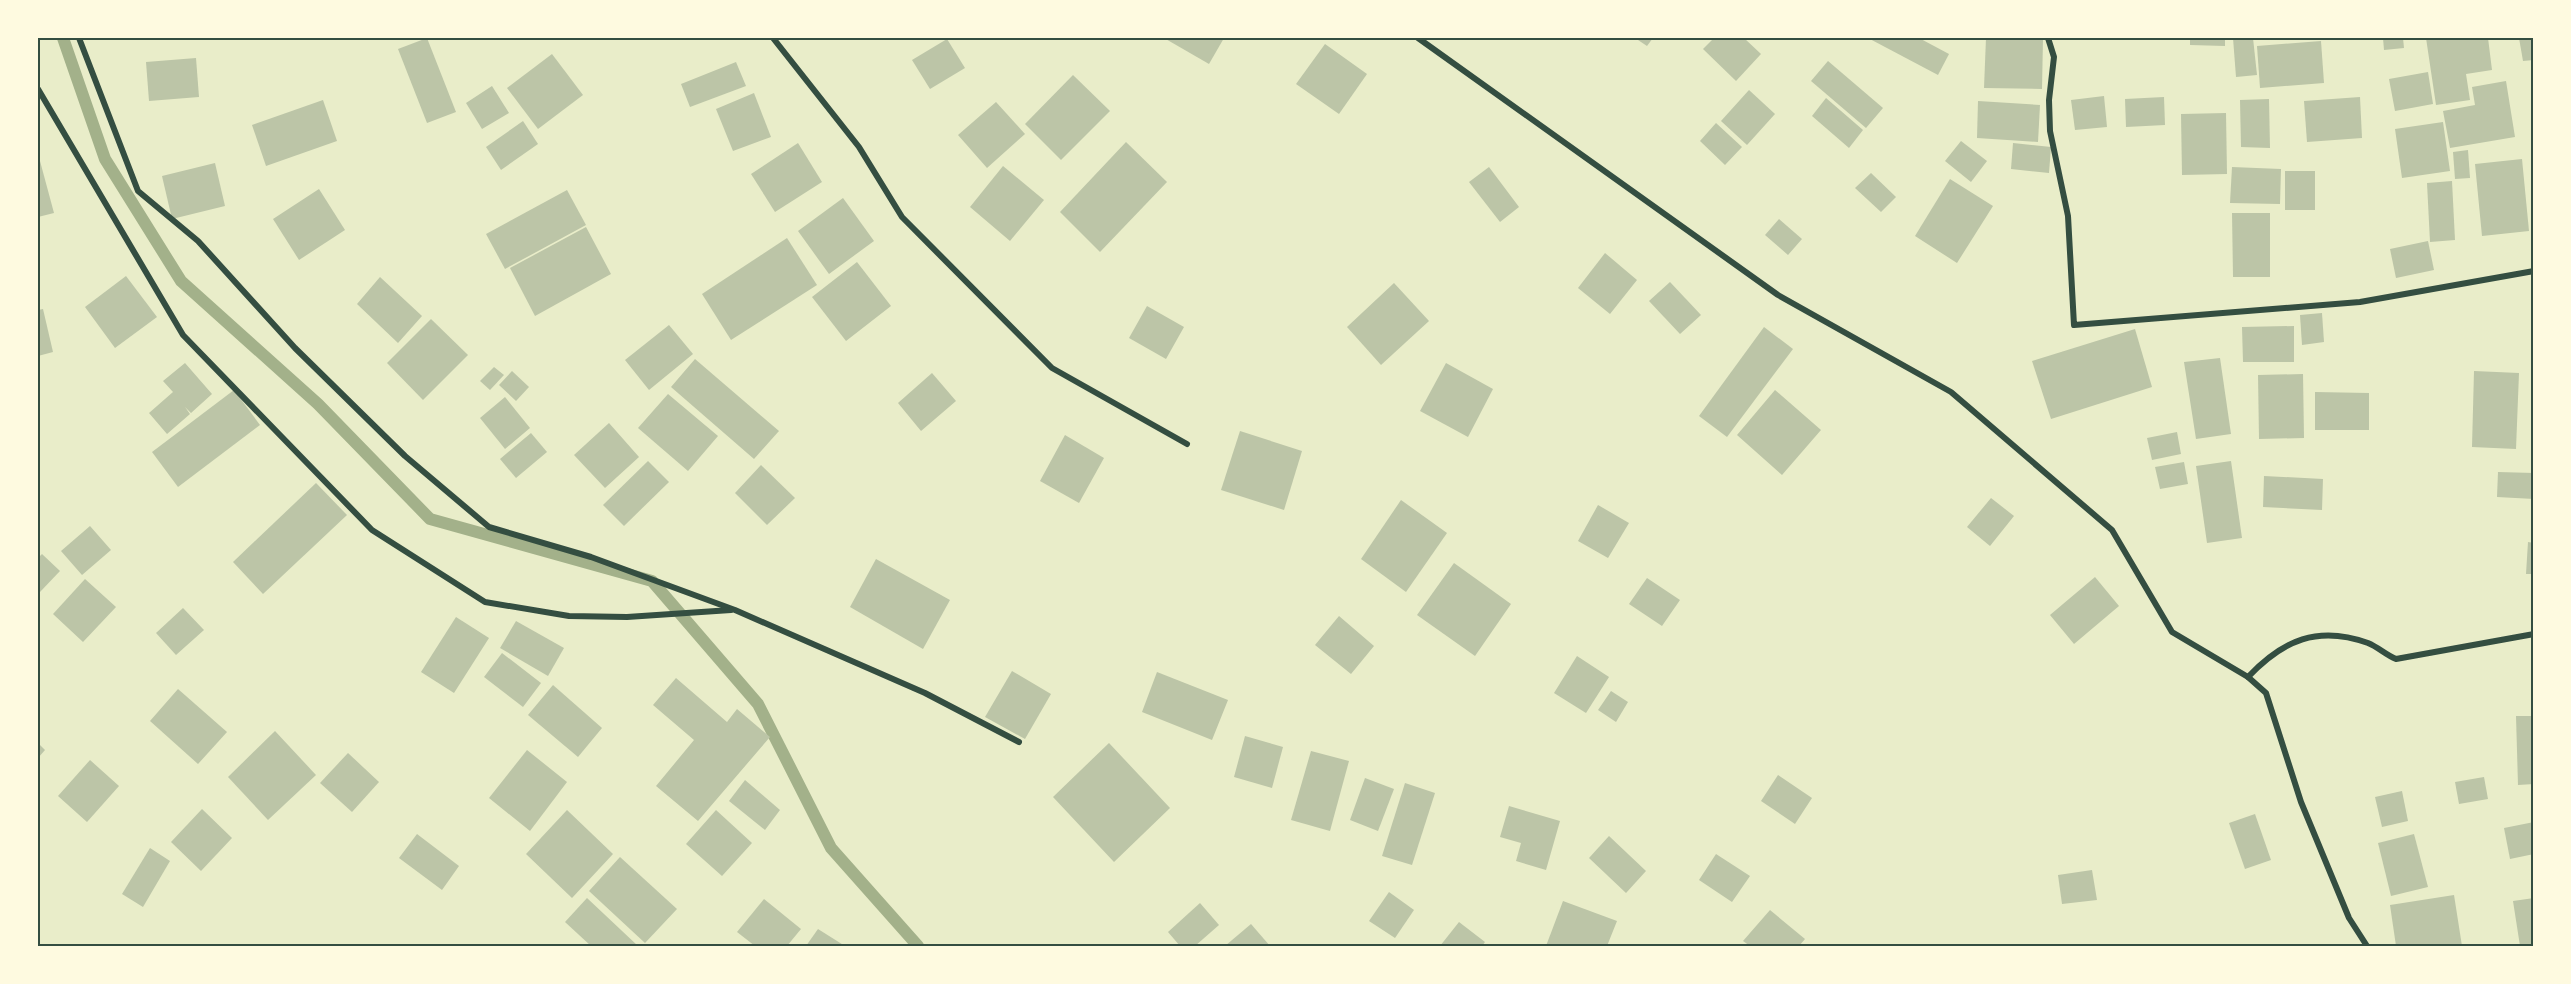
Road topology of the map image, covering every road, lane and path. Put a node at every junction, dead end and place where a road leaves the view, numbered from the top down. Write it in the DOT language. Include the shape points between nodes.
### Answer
graph roads {
  1 [pos="80,38"];
  2 [pos="773,38"];
  3 [pos="1418,38"];
  4 [pos="2048,38"];
  5 [pos="1427,40"];
  6 [pos="38,89"];
  7 [pos="2534,272"];
  8 [pos="1187,444"];
  9 [pos="735,610"];
  10 [pos="2534,634"];
  11 [pos="2248,677"];
  12 [pos="1018,742"];
  13 [pos="2367,946"];
  1 -- 9 [label="street" via="138,191 198,241 295,348 405,456 489,527 591,557"];
  2 -- 8 [label="street" via="859,147 902,217 1052,368"];
  3 -- 5 [label="street"];
  4 -- 7 [label="street" via="2054,57 2050,131 2068,216 2074,325 2351,303"];
  5 -- 11 [label="street" via="1778,296 1951,392 2112,530 2172,632"];
  6 -- 9 [label="street" via="183,335 372,530 485,602 569,616 627,617"];
  9 -- 12 [label="street" via="925,693"];
  10 -- 11 [label="street" via="2397,658 2371,644 2343,636 2314,635 2266,658"];
  11 -- 13 [label="street" via="2266,693 2301,802 2349,918"];
}
